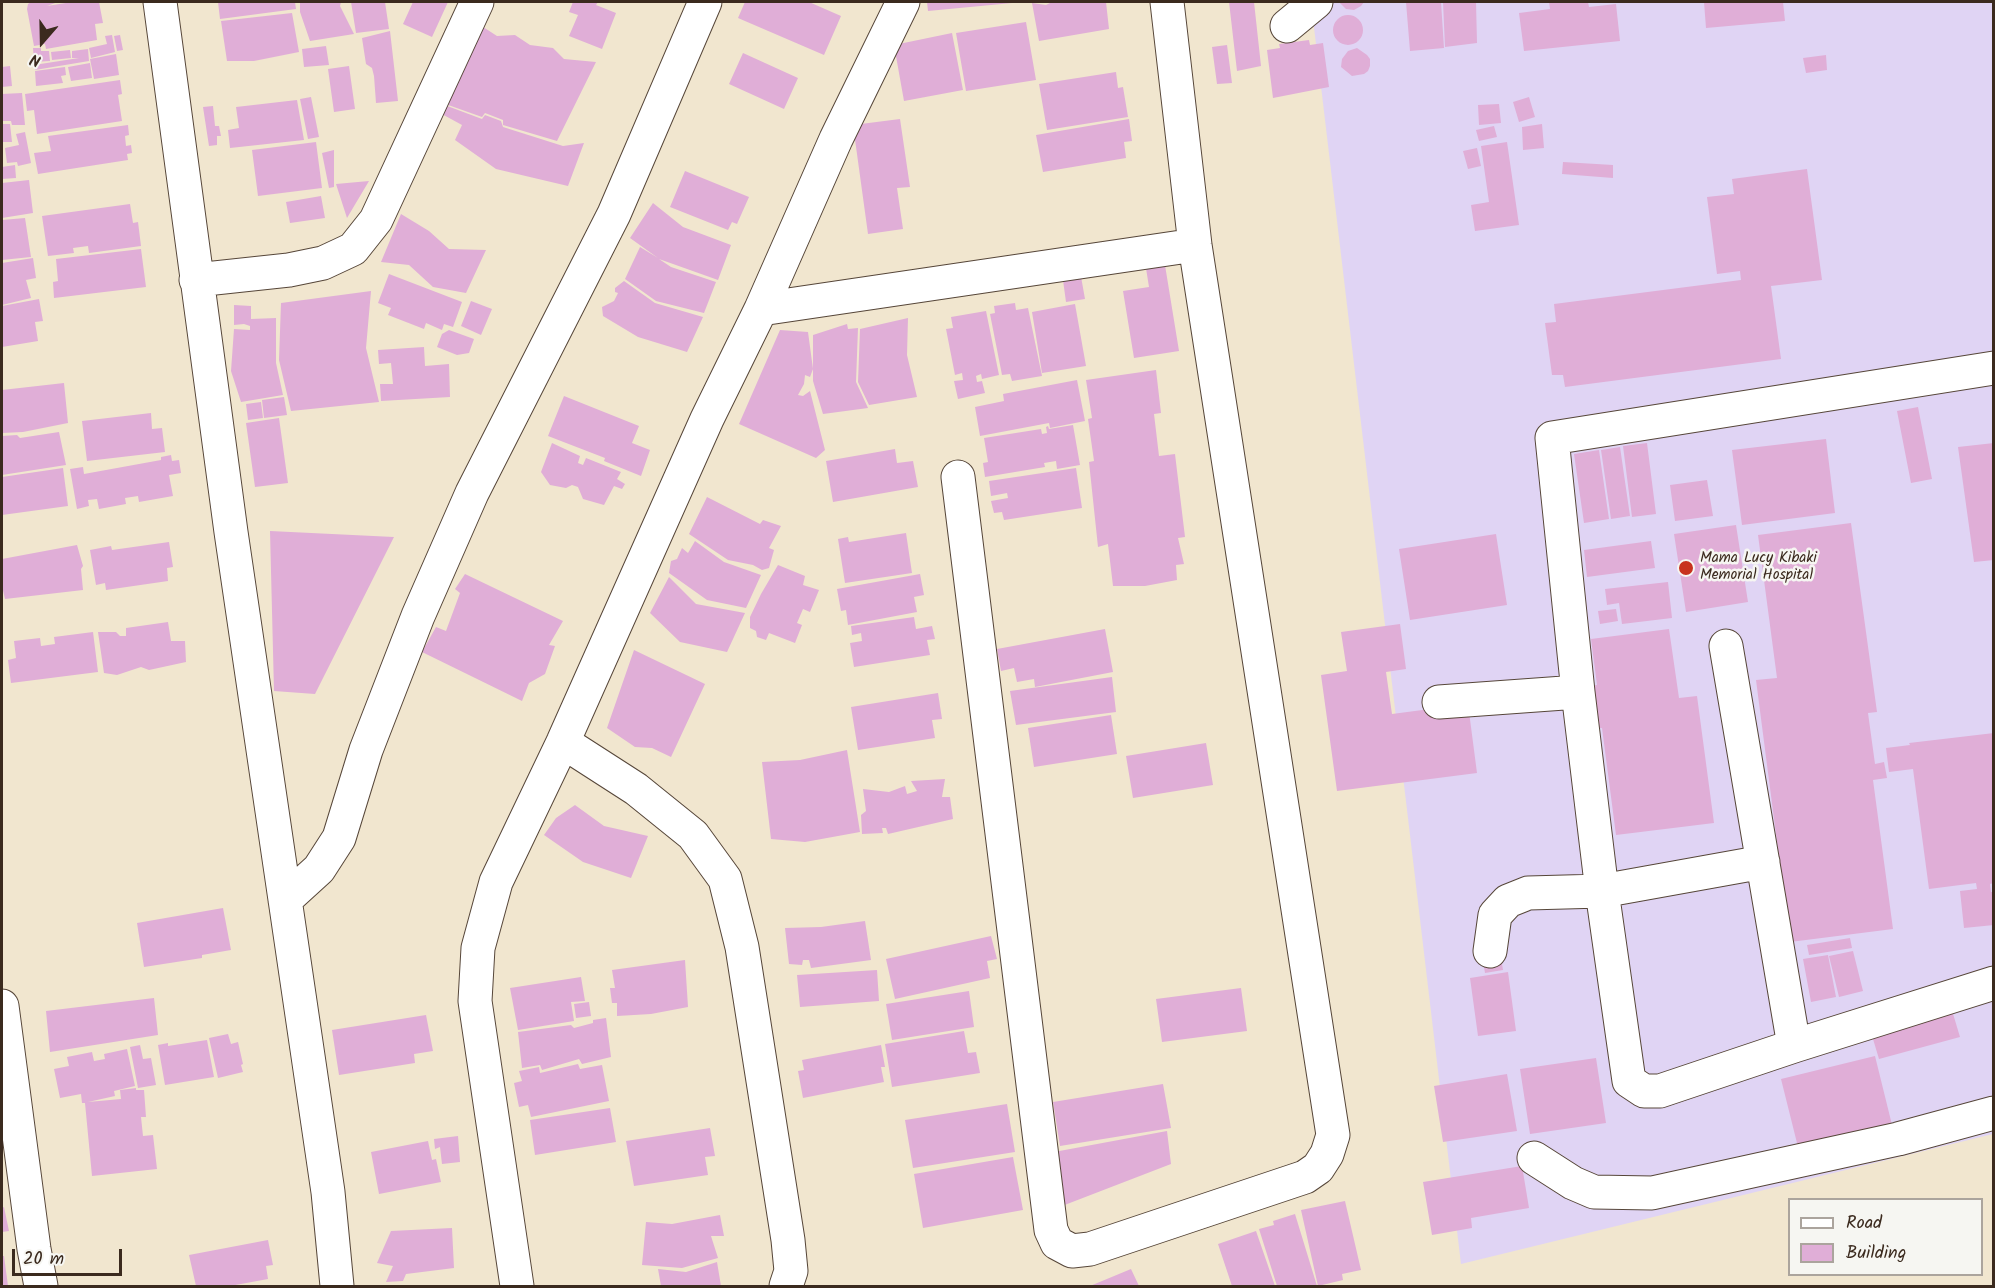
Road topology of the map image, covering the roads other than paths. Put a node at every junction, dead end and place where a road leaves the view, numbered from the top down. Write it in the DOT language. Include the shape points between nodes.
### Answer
graph roads {
  1 [pos="160,2"];
  2 [pos="477,2"];
  3 [pos="705,2"];
  4 [pos="903,2"];
  5 [pos="1167,2"];
  6 [pos="1316,2"];
  7 [pos="1287,26"];
  8 [pos="1196,245"];
  9 [pos="196,280"];
  10 [pos="761,309"];
  11 [pos="1994,369"];
  12 [pos="958,477"];
  13 [pos="1726,646"];
  14 [pos="1578,692"];
  15 [pos="1439,702"];
  16 [pos="563,742"];
  17 [pos="1762,861"];
  18 [pos="1602,891"];
  19 [pos="285,900"];
  20 [pos="1490,951"];
  21 [pos="1994,983"];
  22 [pos="2,1006"];
  23 [pos="1794,1046"];
  24 [pos="1994,1113"];
  25 [pos="10,1131"];
  26 [pos="1534,1158"];
  27 [pos="41,1287"];
  28 [pos="336,1287"];
  29 [pos="517,1287"];
  30 [pos="786,1287"];
  1 -- 9 [label="street"];
  2 -- 9 [label="street" via="376,220 353,249 323,263 289,270"];
  3 -- 19 [label="street" via="614,214 472,492 417,616 366,750 339,838 320,869"];
  4 -- 10 [label="street" via="836,139"];
  5 -- 8 [label="street"];
  6 -- 7 [label="street"];
  8 -- 10 [label="street"];
  8 -- 12 [label="street" via="1333,1135 1328,1154 1305,1177 1089,1250 1072,1251 1058,1243 1051,1230"];
  9 -- 19 [label="street"];
  10 -- 16 [label="street" via="707,419"];
  11 -- 14 [label="street" via="1552,438"];
  13 -- 17 [label="street"];
  14 -- 15 [label="street"];
  14 -- 18 [label="street"];
  16 -- 29 [label="street" via="496,882 478,948 476,1001"];
  16 -- 30 [label="street" via="636,789 693,835 725,879 742,947 788,1240 791,1271"];
  17 -- 18 [label="street"];
  17 -- 23 [label="street"];
  18 -- 20 [label="street" via="1528,893 1508,900 1495,915"];
  18 -- 23 [label="street" via="1629,1081 1644,1091 1660,1091"];
  19 -- 28 [label="street" via="328,1192"];
  21 -- 23 [label="street"];
  22 -- 25 [label="street"];
  24 -- 26 [label="street" via="1898,1139 1652,1193 1594,1192"];
  25 -- 27 [label="street"];
}
